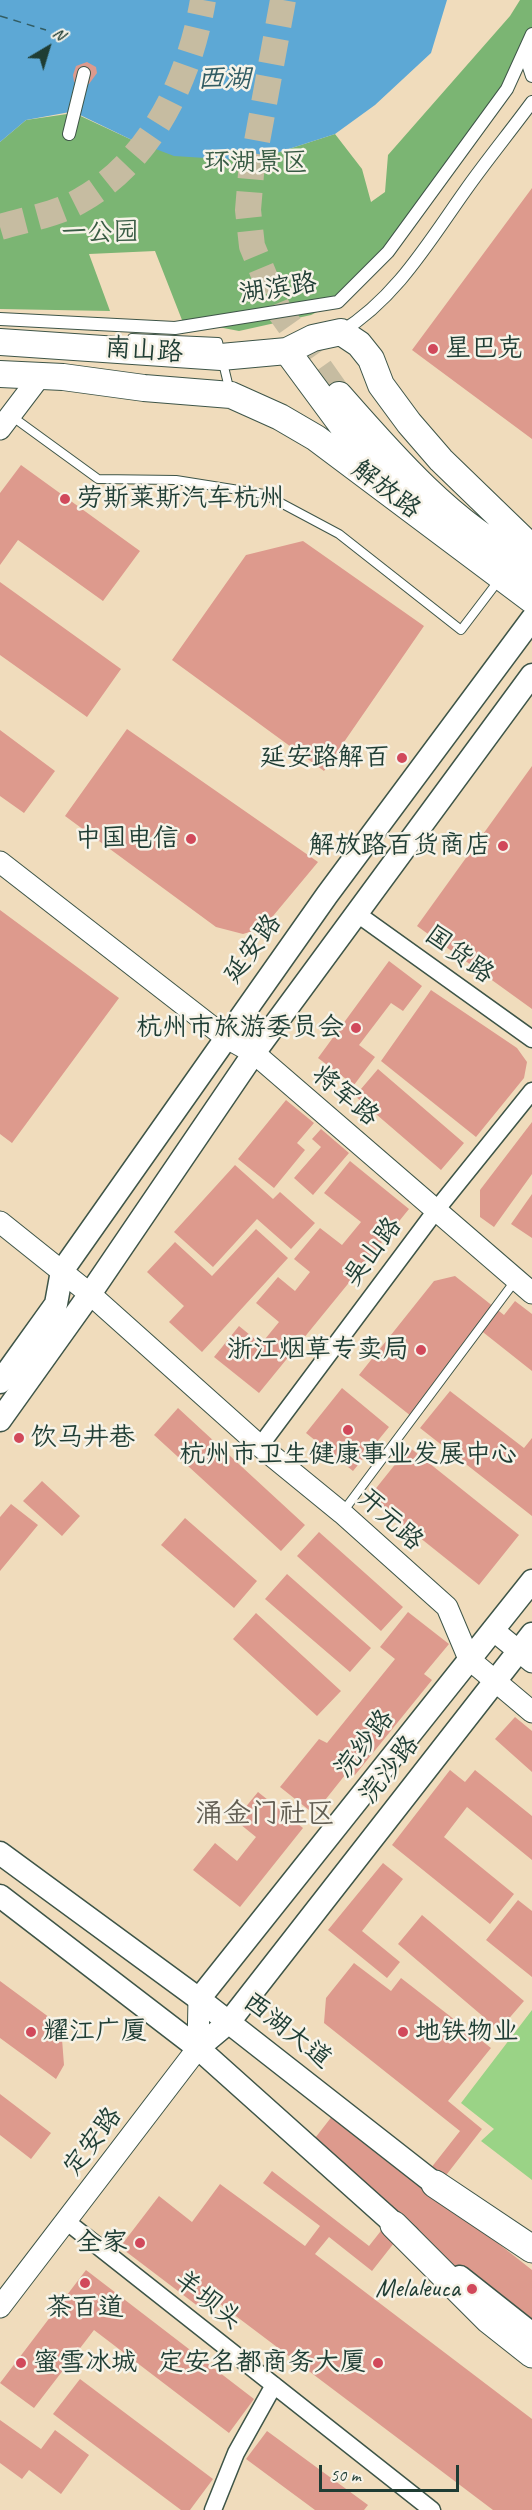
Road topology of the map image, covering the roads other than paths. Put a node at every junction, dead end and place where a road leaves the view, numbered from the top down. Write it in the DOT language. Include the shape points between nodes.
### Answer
graph roads {
  1 [pos="532,34"];
  2 [pos="532,45"];
  3 [pos="84,73"];
  4 [pos="532,76"];
  5 [pos="532,102"];
  6 [pos="69,134"];
  7 [pos="0,319"];
  8 [pos="341,332"];
  9 [pos="125,338"];
  10 [pos="0,342"];
  11 [pos="287,351"];
  12 [pos="221,357"];
  13 [pos="0,374"];
  14 [pos="40,375"];
  15 [pos="231,395"];
  16 [pos="339,395"];
  17 [pos="5,422"];
  18 [pos="532,548"];
  19 [pos="532,564"];
  20 [pos="501,577"];
  21 [pos="532,577"];
  22 [pos="532,600"];
  23 [pos="532,619"];
  24 [pos="532,675"];
  25 [pos="0,862"];
  26 [pos="356,913"];
  27 [pos="225,1037"];
  28 [pos="532,1040"];
  29 [pos="254,1053"];
  30 [pos="532,1091"];
  31 [pos="436,1209"];
  32 [pos="0,1221"];
  33 [pos="62,1271"];
  34 [pos="524,1287"];
  35 [pos="90,1294"];
  36 [pos="0,1382"];
  37 [pos="0,1420"];
  38 [pos="260,1446"];
  39 [pos="342,1513"];
  40 [pos="532,1581"];
  41 [pos="493,1630"];
  42 [pos="528,1649"];
  43 [pos="469,1659"];
  44 [pos="496,1682"];
  45 [pos="532,1712"];
  46 [pos="0,1853"];
  47 [pos="0,1896"];
  48 [pos="199,1999"];
  49 [pos="229,2022"];
  50 [pos="198,2048"];
  51 [pos="435,2184"];
  52 [pos="66,2221"];
  53 [pos="394,2225"];
  54 [pos="532,2249"];
  55 [pos="532,2264"];
  56 [pos="0,2307"];
  57 [pos="532,2334"];
  58 [pos="532,2354"];
  59 [pos="274,2385"];
  60 [pos="213,2510"];
  61 [pos="432,2510"];
  1 -- 7 [label="street, 湖滨路" via="507,89 388,252 338,302 175,328"];
  2 -- 4 [label="street" via="527,61"];
  3 -- 6 [label="street"];
  5 -- 8 [label="street" via="402,279 373,310"];
  8 -- 11 [label="main road" via="313,338"];
  8 -- 18 [label="main road" via="358,344 381,385 441,460"];
  9 -- 12 [label="lane" via="218,342"];
  10 -- 12 [label="main road, 南山路"];
  11 -- 12 [label="main road, 南山路"];
  11 -- 21 [label="main road" via="349,435 442,520"];
  12 -- 15 [label="lane"];
  13 -- 14 [label="main road, 南山路"];
  14 -- 15 [label="main road, 南山路"];
  14 -- 17 [label="street"];
  15 -- 20 [label="main road, 解放路" via="316,438"];
  16 -- 19 [label="main road" via="391,454 464,521"];
  17 -- 20 [label="lane" via="98,479 176,480 264,494 339,534 461,630"];
  20 -- 22 [label="main road, 解放路"];
  23 -- 27 [label="main road, 延安路"];
  24 -- 26 [label="main road"];
  25 -- 27 [label="street, 将军路"];
  26 -- 28 [label="street, 国货路"];
  26 -- 29 [label="main road"];
  27 -- 29 [label="street, 将军路"];
  27 -- 33 [label="main road, 延安路"];
  29 -- 31 [label="street, 将军路"];
  29 -- 35 [label="main road"];
  30 -- 31 [label="street, 吴山路"];
  31 -- 34 [label="street, 将军路"];
  31 -- 38 [label="street, 吴山路"];
  32 -- 33 [label="street, 开元路"];
  33 -- 35 [label="street, 开元路"];
  33 -- 36 [label="main road, 延安路" via="56,1304"];
  34 -- 39 [label="lane"];
  35 -- 37 [label="main road"];
  35 -- 38 [label="street, 开元路"];
  38 -- 39 [label="street, 开元路"];
  39 -- 43 [label="street, 开元路" via="447,1607"];
  40 -- 41 [label="main road, 浣纱路"];
  41 -- 42 [label="street"];
  41 -- 43 [label="main road, 浣纱路"];
  42 -- 44 [label="main road, 浣沙路"];
  43 -- 44 [label="street, 开元路"];
  43 -- 48 [label="main road, 浣纱路"];
  44 -- 45 [label="street, 开元路"];
  44 -- 49 [label="main road, 浣沙路"];
  46 -- 48 [label="main road, 西湖大道"];
  47 -- 50 [label="main road"];
  48 -- 49 [label="main road, 西湖大道"];
  48 -- 50 [label="street"];
  49 -- 50 [label="main road, 浣沙路"];
  49 -- 51 [label="main road, 西湖大道"];
  50 -- 52 [label="street, 定安路"];
  50 -- 53 [label="main road"];
  51 -- 54 [label="highway"];
  51 -- 55 [label="main road, 西湖大道"];
  52 -- 56 [label="street, 定安路"];
  52 -- 59 [label="street, 羊坝头"];
  53 -- 57 [label="main road"];
  53 -- 58 [label="highway" via="489,2320"];
  59 -- 60 [label="street" via="236,2453"];
  59 -- 61 [label="street, 羊坝头"];
}
